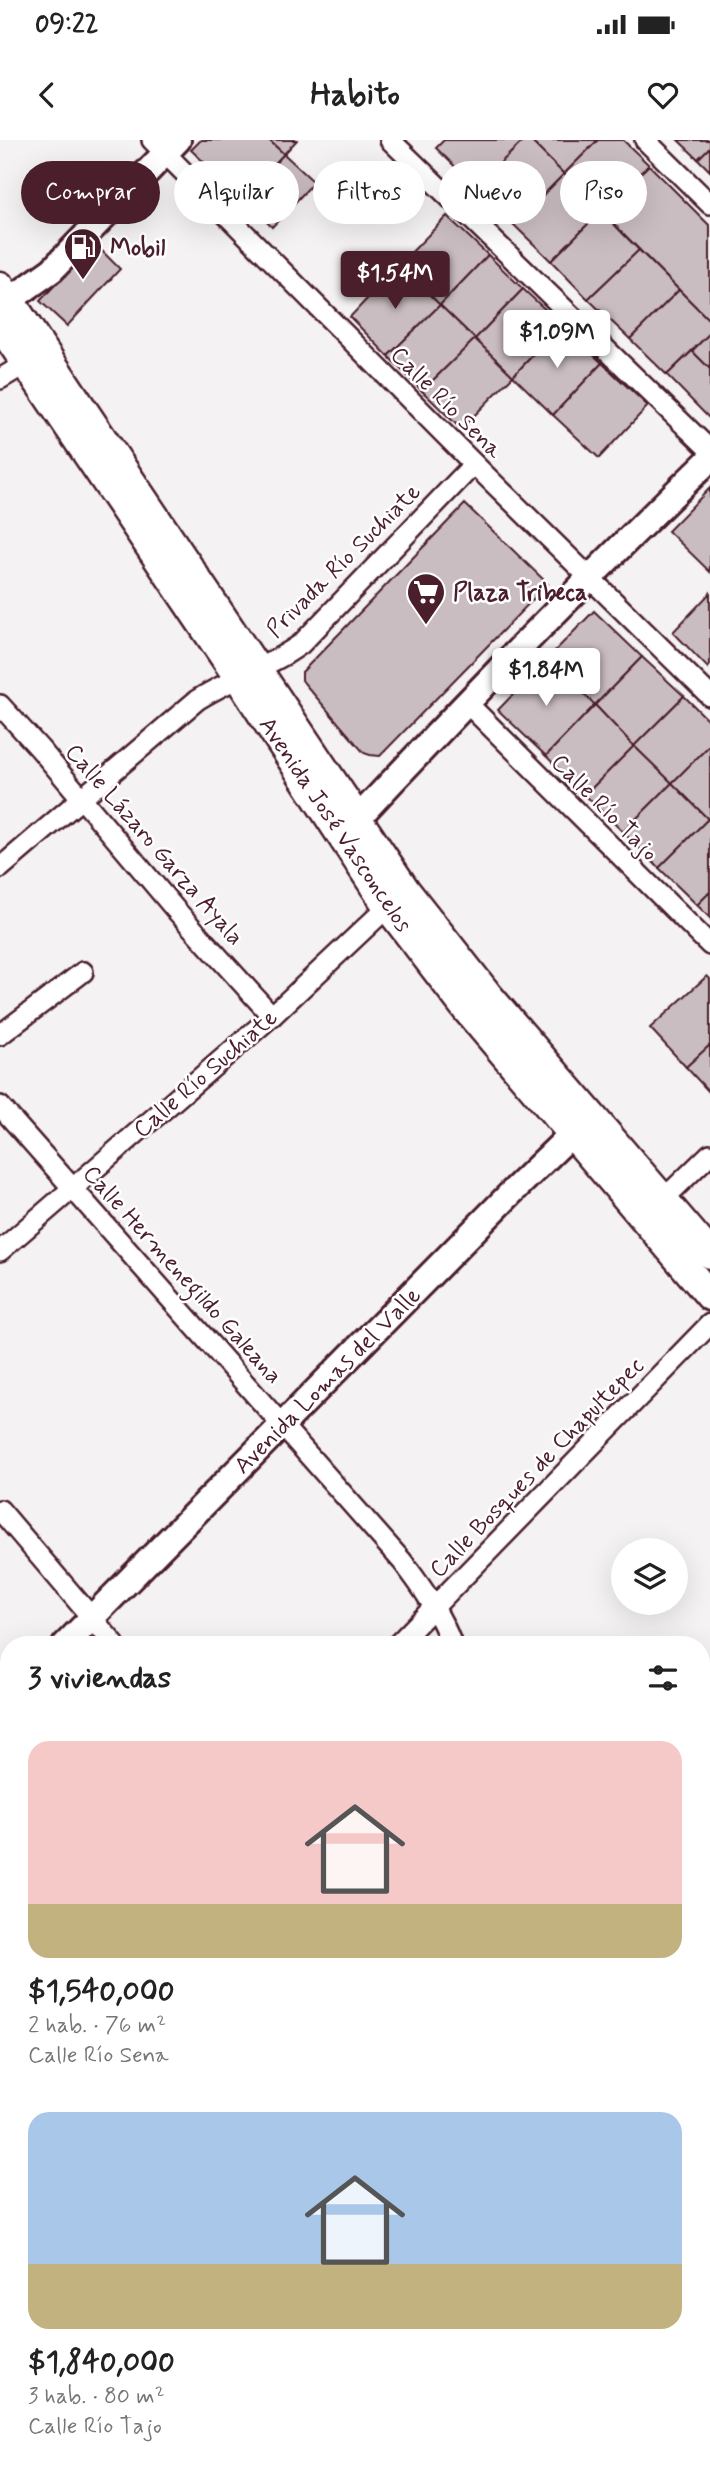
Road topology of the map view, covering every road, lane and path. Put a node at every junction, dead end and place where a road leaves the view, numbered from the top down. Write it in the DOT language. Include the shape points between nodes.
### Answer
graph roads {
  1 [pos="390,140"];
  2 [pos="645,140"];
  3 [pos="165,144"];
  4 [pos="710,204"];
  5 [pos="2,304"];
  6 [pos="36,358"];
  7 [pos="0,379"];
  8 [pos="710,450"];
  9 [pos="710,459"];
  10 [pos="474,464"];
  11 [pos="590,576"];
  12 [pos="248,673"];
  13 [pos="710,696"];
  14 [pos="466,702"];
  15 [pos="0,705"];
  16 [pos="82,798"];
  17 [pos="349,826"];
  18 [pos="0,868"];
  19 [pos="397,899"];
  20 [pos="710,945"];
  21 [pos="83,972"];
  22 [pos="272,1016"];
  23 [pos="0,1035"];
  24 [pos="0,1106"];
  25 [pos="581,1124"];
  26 [pos="710,1154"];
  27 [pos="73,1187"];
  28 [pos="660,1197"];
  29 [pos="635,1210"];
  30 [pos="0,1251"];
  31 [pos="710,1254"];
  32 [pos="710,1296"];
  33 [pos="710,1324"];
  34 [pos="283,1424"];
  35 [pos="0,1510"];
  36 [pos="435,1606"];
  37 [pos="92,1618"];
  38 [pos="74,1636"];
  39 [pos="107,1636"];
  40 [pos="406,1636"];
  41 [pos="449,1636"];
  1 -- 8 [label="street"];
  2 -- 4 [label="street"];
  3 -- 5 [label="street" via="52,270"];
  3 -- 10 [label="street, Calle Río Sena"];
  5 -- 6 [label="main road, Avenida José Vasconcelos"];
  6 -- 7 [label="street"];
  6 -- 12 [label="main road, Avenida José Vasconcelos"];
  9 -- 11 [label="street"];
  10 -- 11 [label="street, Calle Río Sena"];
  10 -- 12 [label="street, Privada Río Suchiate" via="300,644 281,659"];
  11 -- 13 [label="street, Calle Río Sena"];
  11 -- 14 [label="street"];
  12 -- 16 [label="street, Privada Río Suchiate" via="197,700"];
  12 -- 17 [label="main road, Avenida José Vasconcelos"];
  14 -- 17 [label="street"];
  14 -- 20 [label="street, Calle Río Tajo"];
  15 -- 16 [label="street, Calle Lázaro Garza Ayala"];
  16 -- 18 [label="street, Privada Río Suchiate"];
  16 -- 22 [label="street, Calle Lázaro Garza Ayala"];
  17 -- 19 [label="main road, Avenida José Vasconcelos"];
  19 -- 22 [label="street, Calle Río Suchiate"];
  19 -- 25 [label="main road, Avenida José Vasconcelos" via="487,994"];
  21 -- 23 [label="street"];
  22 -- 27 [label="street, Calle Río Suchiate"];
  24 -- 27 [label="street, Calle Hermenegildo Galeana"];
  25 -- 28 [label="main road, Avenida José Vasconcelos"];
  25 -- 29 [label="main road, Avenida José Vasconcelos"];
  25 -- 34 [label="street, Avenida Lomas del Valle"];
  26 -- 28 [label="street"];
  27 -- 30 [label="street, Calle Río Suchiate"];
  27 -- 34 [label="street, Calle Hermenegildo Galeana"];
  28 -- 29 [label="street"];
  28 -- 31 [label="main road, Avenida José Vasconcelos"];
  29 -- 32 [label="main road, Avenida José Vasconcelos"];
  33 -- 36 [label="street, Calle Bosques de Chapultepec"];
  34 -- 36 [label="street, Calle Hermenegildo Galeana"];
  34 -- 37 [label="street, Avenida Lomas del Valle"];
  35 -- 37 [label="street"];
  36 -- 40 [label="street, Calle Bosques de Chapultepec"];
  36 -- 41 [label="street, Calle Hermenegildo Galeana"];
  37 -- 38 [label="street, Avenida Lomas del Valle"];
  37 -- 39 [label="street"];
}
